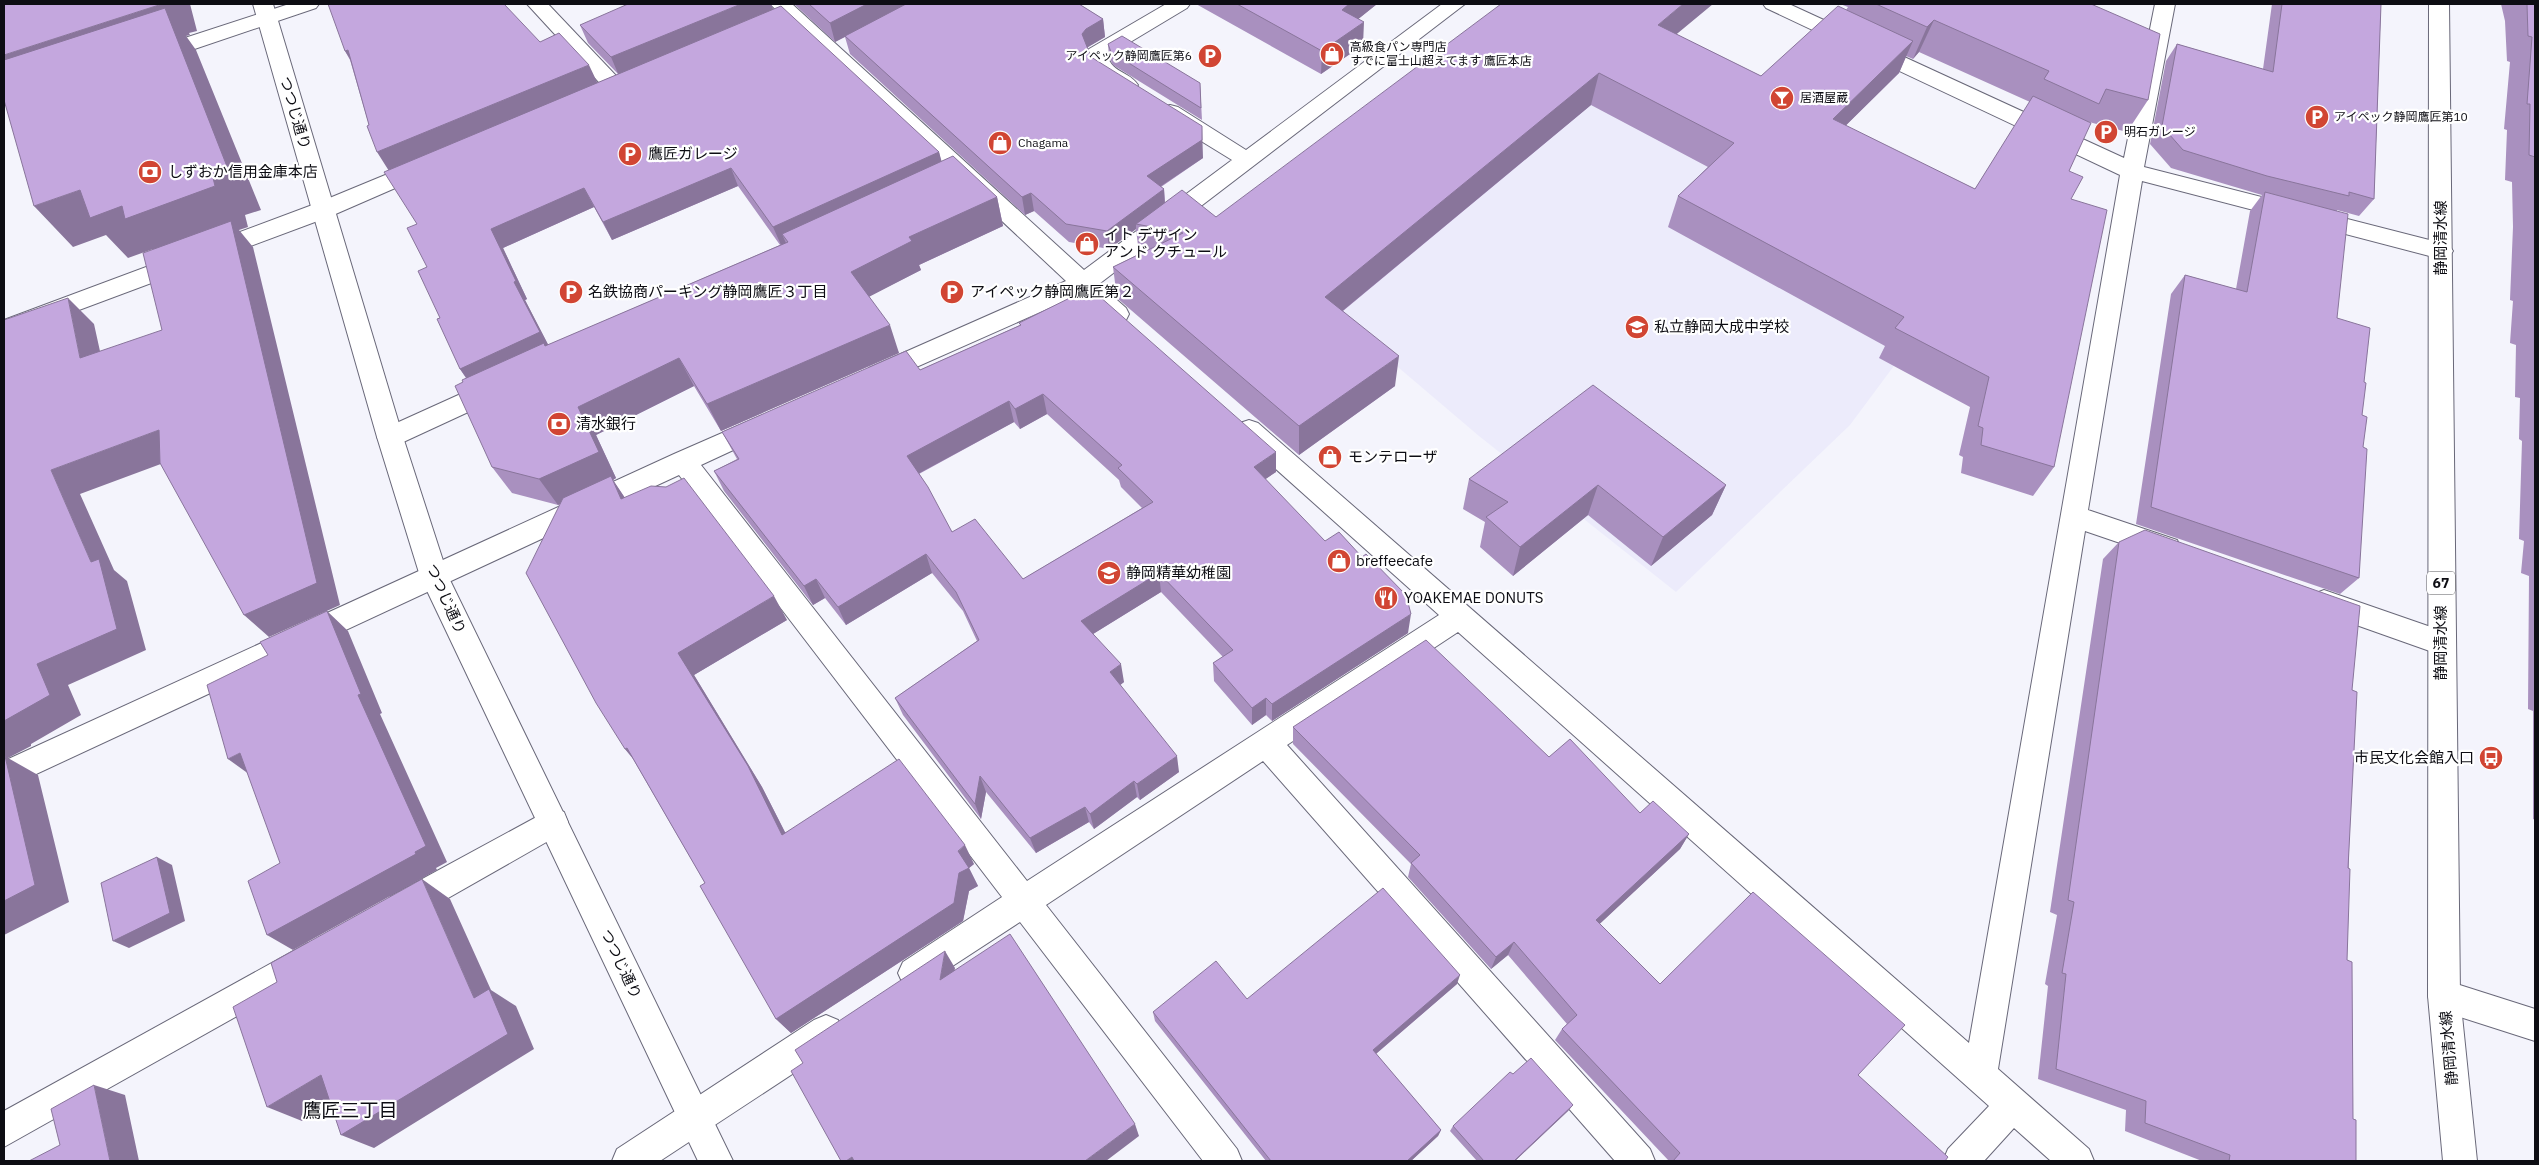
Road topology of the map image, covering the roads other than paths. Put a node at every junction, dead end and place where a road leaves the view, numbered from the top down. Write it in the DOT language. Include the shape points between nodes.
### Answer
graph roads {
  1 [pos="309,4"];
  2 [pos="537,4"];
  3 [pos="1180,4"];
  4 [pos="1455,4"];
  5 [pos="1773,4"];
  6 [pos="2164,4"];
  7 [pos="2439,4"];
  8 [pos="265,11"];
  9 [pos="781,13"];
  10 [pos="136,61"];
  11 [pos="615,87"];
  12 [pos="445,158"];
  13 [pos="1247,160"];
  14 [pos="2132,171"];
  15 [pos="323,210"];
  16 [pos="2441,252"];
  17 [pos="1082,284"];
  18 [pos="4,329"];
  19 [pos="1134,330"];
  20 [pos="512,381"];
  21 [pos="855,385"];
  22 [pos="1230,414"];
  23 [pos="782,417"];
  24 [pos="390,437"];
  25 [pos="682,461"];
  26 [pos="2074,516"];
  27 [pos="2187,555"];
  28 [pos="434,576"];
  29 [pos="2300,594"];
  30 [pos="1461,615"];
  31 [pos="2441,643"];
  32 [pos="1266,743"];
  33 [pos="4,775"];
  34 [pos="553,822"];
  35 [pos="1023,901"];
  36 [pos="373,923"];
  37 [pos="330,947"];
  38 [pos="892,988"];
  39 [pos="2444,996"];
  40 [pos="851,1015"];
  41 [pos="2535,1025"];
  42 [pos="1980,1075"];
  43 [pos="2013,1106"];
  44 [pos="694,1119"];
  45 [pos="4,1130"];
  46 [pos="629,1161"];
  47 [pos="716,1161"];
  48 [pos="1225,1161"];
  49 [pos="1638,1161"];
  50 [pos="1960,1161"];
  51 [pos="2077,1161"];
  52 [pos="2460,1161"];
  1 -- 8 [label="street"];
  2 -- 11 [label="street"];
  3 -- 13 [label="street" via="1096,54 1102,70"];
  4 -- 13 [label="street"];
  5 -- 14 [label="street"];
  6 -- 14 [label="street" via="2144,57"];
  7 -- 16 [label="street, 静岡清水線 / 67"];
  8 -- 10 [label="street"];
  8 -- 15 [label="street, つつじ通り"];
  9 -- 17 [label="street" via="842,49 954,178"];
  12 -- 15 [label="street"];
  13 -- 17 [label="street"];
  14 -- 16 [label="street"];
  14 -- 26 [label="street"];
  15 -- 18 [label="street"];
  15 -- 24 [label="street, つつじ通り"];
  16 -- 31 [label="street, 静岡清水線 / 67"];
  17 -- 19 [label="street"];
  17 -- 21 [label="street"];
  20 -- 24 [label="street"];
  22 -- 30 [label="street"];
  23 -- 25 [label="street"];
  24 -- 28 [label="street, つつじ通り"];
  25 -- 28 [label="street"];
  25 -- 35 [label="street"];
  26 -- 27 [label="street"];
  26 -- 42 [label="street"];
  28 -- 33 [label="street"];
  28 -- 34 [label="street, つつじ通り"];
  29 -- 31 [label="street"];
  30 -- 32 [label="street"];
  30 -- 42 [label="street"];
  31 -- 39 [label="street, 静岡清水線 / 67"];
  32 -- 35 [label="street"];
  32 -- 49 [label="street"];
  34 -- 36 [label="street"];
  34 -- 44 [label="street, つつじ通り"];
  35 -- 38 [label="street"];
  35 -- 48 [label="street"];
  37 -- 45 [label="street"];
  39 -- 41 [label="street"];
  39 -- 52 [label="street, 静岡清水線 / 67"];
  40 -- 44 [label="street"];
  42 -- 43 [label="street"];
  43 -- 50 [label="street"];
  43 -- 51 [label="street"];
  44 -- 46 [label="street"];
  44 -- 47 [label="street, つつじ通り"];
}
